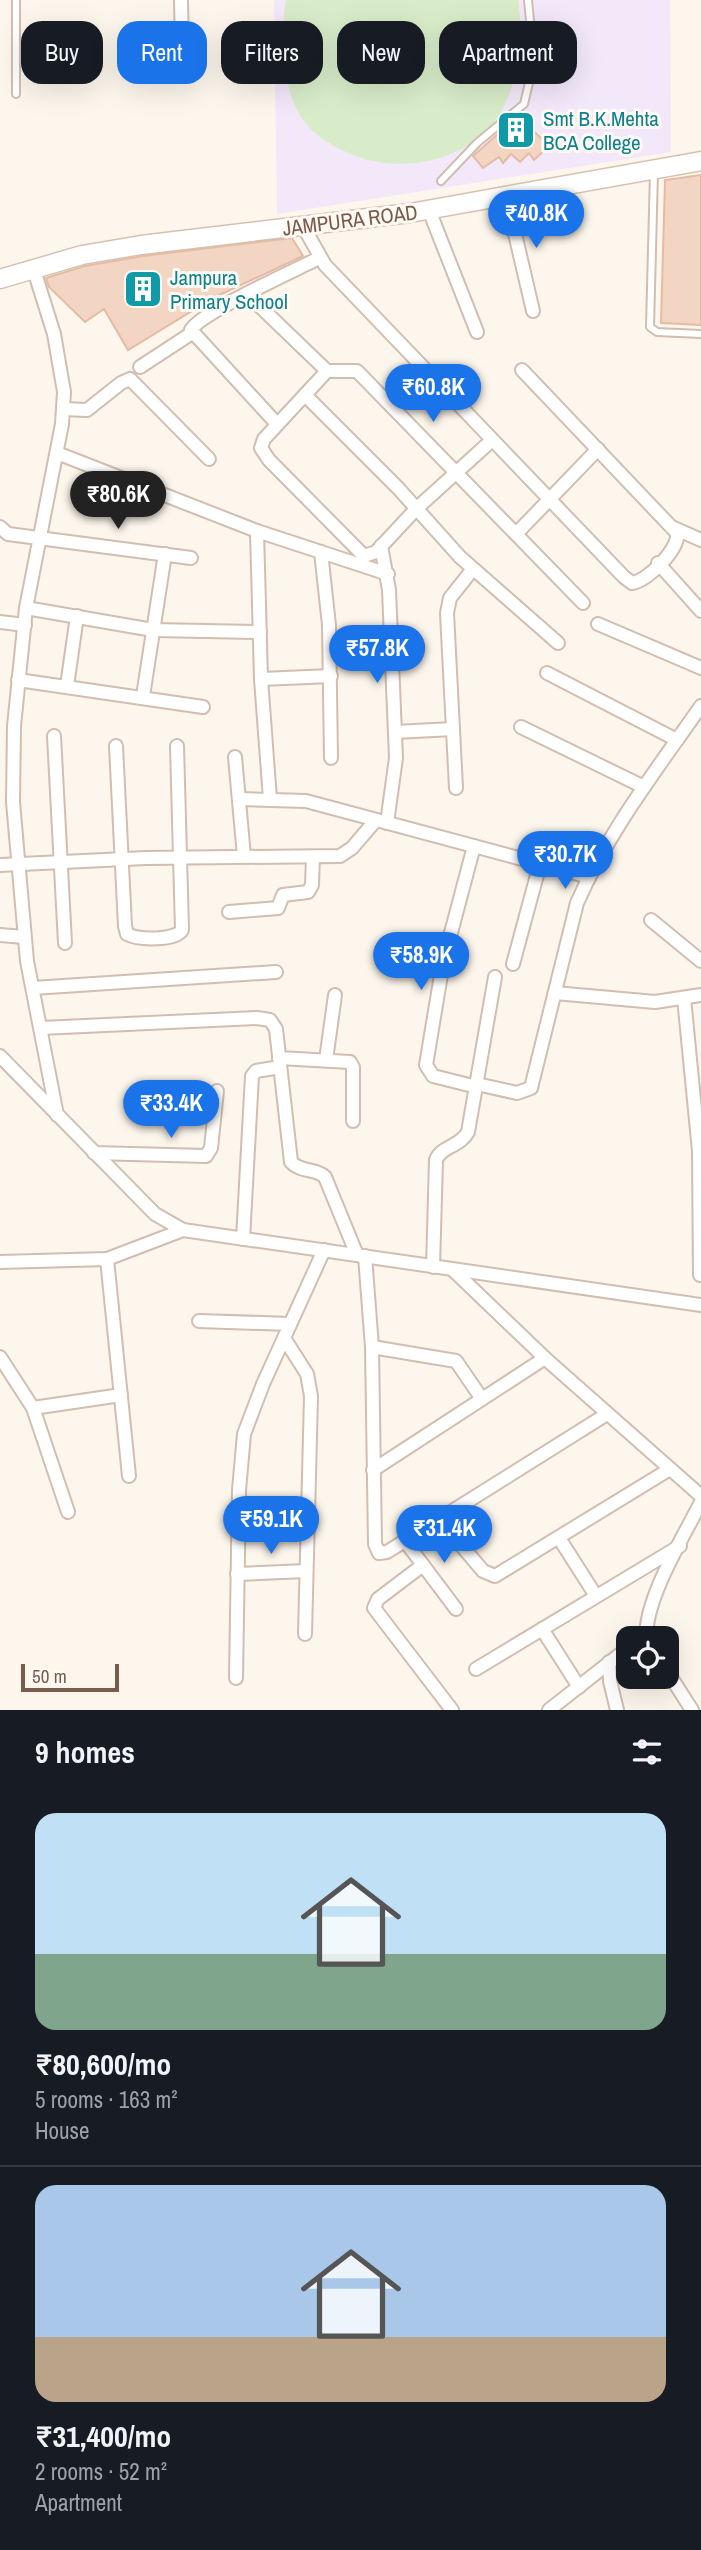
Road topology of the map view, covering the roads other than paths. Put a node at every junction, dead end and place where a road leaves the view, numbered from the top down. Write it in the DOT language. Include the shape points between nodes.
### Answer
graph roads {
  1 [pos="16,0"];
  2 [pos="181,0"];
  3 [pos="528,0"];
  4 [pos="181,21"];
  5 [pos="16,94"];
  6 [pos="701,161"];
  7 [pos="654,169"];
  8 [pos="441,181"];
  9 [pos="506,195"];
  10 [pos="429,210"];
  11 [pos="303,226"];
  12 [pos="319,258"];
  13 [pos="34,270"];
  14 [pos="0,279"];
  15 [pos="247,294"];
  16 [pos="533,311"];
  17 [pos="477,332"];
  18 [pos="192,333"];
  19 [pos="701,334"];
  20 [pos="140,367"];
  21 [pos="522,370"];
  22 [pos="327,371"];
  23 [pos="304,395"];
  24 [pos="63,409"];
  25 [pos="277,424"];
  26 [pos="491,441"];
  27 [pos="598,449"];
  28 [pos="57,453"];
  29 [pos="209,459"];
  30 [pos="456,472"];
  31 [pos="549,501"];
  32 [pos="416,509"];
  33 [pos="0,527"];
  34 [pos="674,528"];
  35 [pos="257,531"];
  36 [pos="516,534"];
  37 [pos="40,537"];
  38 [pos="701,540"];
  39 [pos="381,546"];
  40 [pos="321,552"];
  41 [pos="165,554"];
  42 [pos="191,558"];
  43 [pos="658,564"];
  44 [pos="473,569"];
  45 [pos="388,574"];
  46 [pos="583,603"];
  47 [pos="26,608"];
  48 [pos="701,611"];
  49 [pos="77,616"];
  50 [pos="0,622"];
  51 [pos="598,624"];
  52 [pos="24,625"];
  53 [pos="153,630"];
  54 [pos="260,632"];
  55 [pos="558,643"];
  56 [pos="701,668"];
  57 [pos="547,673"];
  58 [pos="331,676"];
  59 [pos="261,679"];
  60 [pos="18,680"];
  61 [pos="66,686"];
  62 [pos="143,696"];
  63 [pos="701,706"];
  64 [pos="203,707"];
  65 [pos="521,727"];
  66 [pos="453,729"];
  67 [pos="395,732"];
  68 [pos="54,736"];
  69 [pos="677,740"];
  70 [pos="116,746"];
  71 [pos="177,746"];
  72 [pos="235,757"];
  73 [pos="331,758"];
  74 [pos="643,787"];
  75 [pos="456,788"];
  76 [pos="7,792"];
  77 [pos="239,799"];
  78 [pos="270,799"];
  79 [pos="382,821"];
  80 [pos="474,846"];
  81 [pos="244,856"];
  82 [pos="313,856"];
  83 [pos="180,857"];
  84 [pos="122,859"];
  85 [pos="62,864"];
  86 [pos="540,864"];
  87 [pos="0,865"];
  88 [pos="18,867"];
  89 [pos="589,877"];
  90 [pos="229,912"];
  91 [pos="651,920"];
  92 [pos="0,936"];
  93 [pos="24,937"];
  94 [pos="65,943"];
  95 [pos="701,961"];
  96 [pos="513,964"];
  97 [pos="276,972"];
  98 [pos="495,977"];
  99 [pos="33,988"];
  100 [pos="555,993"];
  101 [pos="335,995"];
  102 [pos="701,995"];
  103 [pos="684,998"];
  104 [pos="41,1028"];
  105 [pos="0,1056"];
  106 [pos="326,1060"];
  107 [pos="280,1063"];
  108 [pos="477,1086"];
  109 [pos="217,1091"];
  110 [pos="57,1115"];
  111 [pos="353,1121"];
  112 [pos="700,1151"];
  113 [pos="94,1153"];
  114 [pos="183,1230"];
  115 [pos="243,1239"];
  116 [pos="324,1250"];
  117 [pos="361,1256"];
  118 [pos="107,1259"];
  119 [pos="0,1262"];
  120 [pos="433,1266"];
  121 [pos="452,1269"];
  122 [pos="700,1275"];
  123 [pos="701,1305"];
  124 [pos="199,1321"];
  125 [pos="290,1324"];
  126 [pos="284,1338"];
  127 [pos="372,1347"];
  128 [pos="0,1357"];
  129 [pos="545,1358"];
  130 [pos="121,1395"];
  131 [pos="482,1399"];
  132 [pos="33,1408"];
  133 [pos="607,1414"];
  134 [pos="670,1469"];
  135 [pos="373,1470"];
  136 [pos="129,1476"];
  137 [pos="701,1496"];
  138 [pos="701,1502"];
  139 [pos="68,1512"];
  140 [pos="439,1519"];
  141 [pos="559,1538"];
  142 [pos="405,1541"];
  143 [pos="680,1546"];
  144 [pos="423,1565"];
  145 [pos="306,1571"];
  146 [pos="237,1574"];
  147 [pos="596,1596"];
  148 [pos="456,1609"];
  149 [pos="647,1626"];
  150 [pos="542,1629"];
  151 [pos="305,1634"];
  152 [pos="616,1657"];
  153 [pos="610,1662"];
  154 [pos="476,1669"];
  155 [pos="236,1678"];
  156 [pos="579,1686"];
  157 [pos="679,1689"];
  158 [pos="452,1710"];
  159 [pos="549,1710"];
  160 [pos="617,1710"];
  161 [pos="692,1710"];
  1 -- 5 [label="lane"];
  2 -- 4 [label="street"];
  3 -- 8 [label="lane" via="534,62 530,92 524,104"];
  6 -- 7 [label="street, JAMPURA ROAD"];
  7 -- 9 [label="street, JAMPURA ROAD"];
  7 -- 19 [label="lane" via="650,327 657,332"];
  9 -- 10 [label="street, JAMPURA ROAD"];
  9 -- 16 [label="street"];
  10 -- 11 [label="street, JAMPURA ROAD"];
  10 -- 17 [label="street"];
  11 -- 12 [label="street"];
  11 -- 13 [label="street, JAMPURA ROAD" via="141,245 82,255"];
  12 -- 15 [label="street"];
  12 -- 26 [label="street"];
  13 -- 14 [label="street, JAMPURA ROAD"];
  13 -- 24 [label="street" via="61,365"];
  15 -- 18 [label="street" via="198,322"];
  15 -- 22 [label="street"];
  18 -- 20 [label="street"];
  18 -- 25 [label="street"];
  21 -- 27 [label="street"];
  22 -- 23 [label="street"];
  22 -- 30 [label="street" via="357,371"];
  23 -- 25 [label="street"];
  23 -- 32 [label="street"];
  24 -- 28 [label="street"];
  24 -- 29 [label="street" via="87,410 130,379"];
  25 -- 39 [label="street" via="261,443 269,460 359,553 371,555"];
  26 -- 30 [label="street"];
  26 -- 31 [label="street"];
  27 -- 31 [label="street"];
  27 -- 34 [label="street"];
  28 -- 35 [label="street"];
  28 -- 37 [label="street"];
  30 -- 32 [label="street"];
  30 -- 36 [label="street"];
  31 -- 36 [label="street"];
  31 -- 43 [label="street" via="628,582 640,581"];
  32 -- 39 [label="street"];
  32 -- 44 [label="street"];
  33 -- 37 [label="street" via="8,534"];
  34 -- 38 [label="street"];
  34 -- 43 [label="street" via="678,541"];
  35 -- 40 [label="street"];
  35 -- 54 [label="street"];
  36 -- 46 [label="street"];
  37 -- 41 [label="street"];
  37 -- 47 [label="street"];
  39 -- 45 [label="street"];
  40 -- 45 [label="street"];
  40 -- 58 [label="street"];
  41 -- 42 [label="street"];
  41 -- 53 [label="street"];
  43 -- 48 [label="street"];
  44 -- 55 [label="street"];
  44 -- 66 [label="street" via="450,598 447,613"];
  45 -- 67 [label="street"];
  47 -- 49 [label="street"];
  47 -- 52 [label="street"];
  49 -- 53 [label="street"];
  49 -- 61 [label="street"];
  50 -- 52 [label="street"];
  51 -- 56 [label="street"];
  52 -- 60 [label="street"];
  53 -- 54 [label="street"];
  53 -- 62 [label="street"];
  54 -- 59 [label="street"];
  57 -- 69 [label="street"];
  58 -- 59 [label="street"];
  58 -- 73 [label="street"];
  59 -- 78 [label="street"];
  60 -- 61 [label="street"];
  60 -- 76 [label="street"];
  61 -- 62 [label="street"];
  62 -- 64 [label="street"];
  63 -- 69 [label="street"];
  65 -- 74 [label="street"];
  66 -- 67 [label="street"];
  66 -- 75 [label="street"];
  67 -- 79 [label="street" via="396,779"];
  68 -- 85 [label="street"];
  69 -- 74 [label="street"];
  70 -- 84 [label="street"];
  71 -- 83 [label="street"];
  72 -- 77 [label="street"];
  74 -- 89 [label="street"];
  76 -- 88 [label="street"];
  77 -- 78 [label="street"];
  77 -- 81 [label="street"];
  78 -- 79 [label="street" via="306,801"];
  79 -- 80 [label="street"];
  79 -- 82 [label="street" via="345,854"];
  80 -- 86 [label="street"];
  80 -- 108 [label="street" via="443,963 426,1065 433,1076"];
  81 -- 82 [label="street"];
  81 -- 83 [label="street"];
  82 -- 90 [label="street" via="309,892 282,896 278,908"];
  83 -- 84 [label="street"];
  83 -- 84 [label="street" via="182,930 173,937 127,934"];
  84 -- 85 [label="street"];
  85 -- 88 [label="street"];
  85 -- 94 [label="street"];
  86 -- 89 [label="street"];
  86 -- 96 [label="street"];
  87 -- 88 [label="street"];
  88 -- 93 [label="street"];
  89 -- 100 [label="street"];
  91 -- 95 [label="street"];
  92 -- 93 [label="street"];
  93 -- 99 [label="street"];
  97 -- 99 [label="street"];
  98 -- 108 [label="street"];
  99 -- 104 [label="street"];
  100 -- 103 [label="street" via="624,1001"];
  100 -- 108 [label="street" via="531,1088 517,1093"];
  101 -- 106 [label="street"];
  102 -- 103 [label="street"];
  103 -- 112 [label="street"];
  104 -- 107 [label="street" via="257,1018 274,1024"];
  104 -- 110 [label="street"];
  105 -- 110 [label="street"];
  106 -- 107 [label="street"];
  106 -- 111 [label="street" via="352,1065"];
  107 -- 115 [label="street" via="252,1076"];
  107 -- 117 [label="street" via="291,1163 325,1177"];
  108 -- 120 [label="street" via="464,1138 440,1152 436,1160"];
  109 -- 113 [label="street" via="211,1148 206,1156"];
  110 -- 113 [label="street"];
  112 -- 122 [label="street"];
  113 -- 114 [label="street" via="155,1214"];
  114 -- 115 [label="street"];
  114 -- 118 [label="street"];
  115 -- 116 [label="street"];
  116 -- 117 [label="street"];
  116 -- 125 [label="street"];
  117 -- 120 [label="street"];
  117 -- 127 [label="street"];
  118 -- 119 [label="street"];
  118 -- 130 [label="street"];
  120 -- 121 [label="street"];
  121 -- 123 [label="street"];
  121 -- 129 [label="street"];
  124 -- 125 [label="street"];
  125 -- 126 [label="street"];
  126 -- 145 [label="street" via="310,1384"];
  126 -- 146 [label="street" via="244,1434"];
  127 -- 131 [label="street" via="456,1361"];
  127 -- 135 [label="street"];
  128 -- 132 [label="street"];
  129 -- 131 [label="street"];
  129 -- 133 [label="street"];
  130 -- 132 [label="street"];
  130 -- 136 [label="street"];
  131 -- 135 [label="street"];
  132 -- 139 [label="street"];
  133 -- 134 [label="street"];
  133 -- 140 [label="street"];
  134 -- 137 [label="street"];
  134 -- 141 [label="street"];
  135 -- 142 [label="street" via="377,1549 382,1554"];
  138 -- 143 [label="street"];
  140 -- 141 [label="street" via="491,1576 500,1575"];
  140 -- 142 [label="street"];
  141 -- 147 [label="street"];
  142 -- 144 [label="street"];
  143 -- 147 [label="street"];
  143 -- 149 [label="street"];
  144 -- 148 [label="street"];
  144 -- 158 [label="street" via="374,1608"];
  145 -- 146 [label="street"];
  145 -- 151 [label="street"];
  146 -- 155 [label="street"];
  147 -- 150 [label="street"];
  150 -- 154 [label="street"];
  150 -- 156 [label="street"];
  152 -- 153 [label="street"];
  153 -- 156 [label="street"];
  153 -- 160 [label="street"];
  156 -- 159 [label="street"];
  157 -- 161 [label="street"];
}
